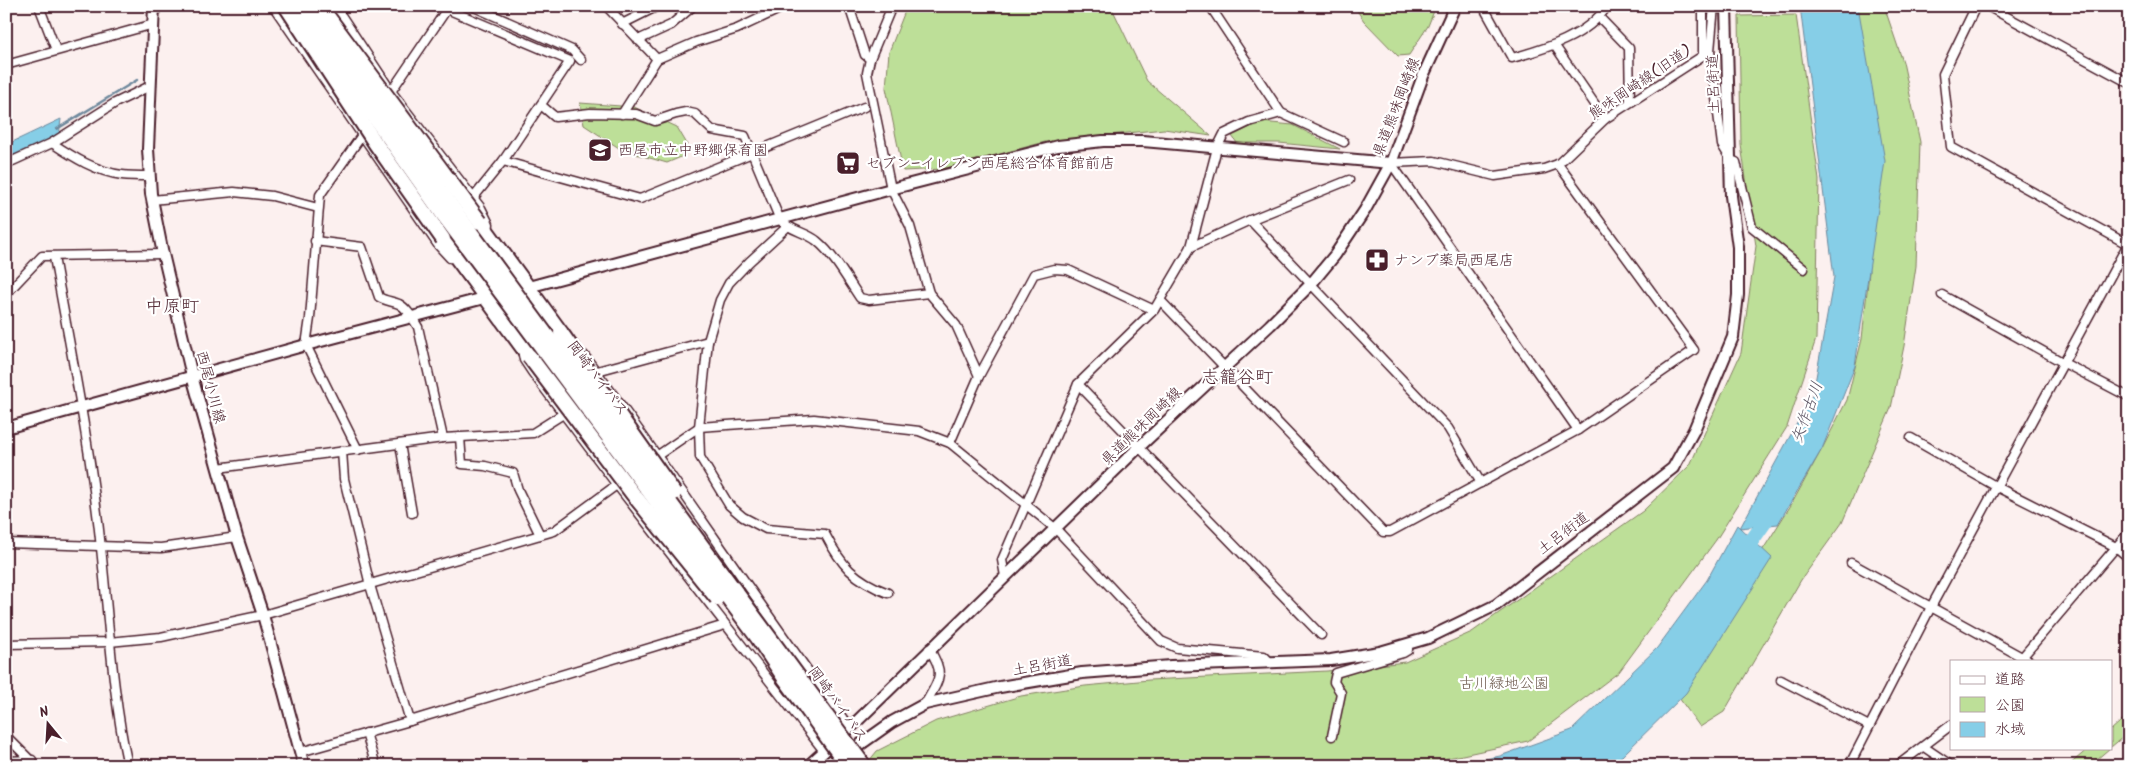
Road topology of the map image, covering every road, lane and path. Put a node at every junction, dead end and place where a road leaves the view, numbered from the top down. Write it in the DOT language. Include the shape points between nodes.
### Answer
graph roads {
  1 [pos="39,6"];
  2 [pos="154,6"];
  3 [pos="273,6"];
  4 [pos="286,6"];
  5 [pos="296,6"];
  6 [pos="311,6"];
  7 [pos="320,6"];
  8 [pos="335,6"];
  9 [pos="472,6"];
  10 [pos="658,6"];
  11 [pos="693,6"];
  12 [pos="786,6"];
  13 [pos="849,6"];
  14 [pos="892,6"];
  15 [pos="1210,6"];
  16 [pos="1455,6"];
  17 [pos="1483,6"];
  18 [pos="1608,6"];
  19 [pos="1703,6"];
  20 [pos="1714,6"];
  21 [pos="1726,6"];
  22 [pos="1976,6"];
  23 [pos="1987,6"];
  24 [pos="607,7"];
  25 [pos="448,8"];
  26 [pos="1600,18"];
  27 [pos="154,24"];
  28 [pos="622,24"];
  29 [pos="638,40"];
  30 [pos="1555,46"];
  31 [pos="56,50"];
  32 [pos="1710,50"];
  33 [pos="1703,56"];
  34 [pos="870,58"];
  35 [pos="657,59"];
  36 [pos="581,60"];
  37 [pos="6,64"];
  38 [pos="2129,83"];
  39 [pos="150,86"];
  40 [pos="391,91"];
  41 [pos="1630,102"];
  42 [pos="541,105"];
  43 [pos="864,107"];
  44 [pos="1281,113"];
  45 [pos="622,114"];
  46 [pos="1605,119"];
  47 [pos="362,136"];
  48 [pos="1344,142"];
  49 [pos="52,143"];
  50 [pos="1217,148"];
  51 [pos="752,153"];
  52 [pos="1731,160"];
  53 [pos="503,161"];
  54 [pos="1391,163"];
  55 [pos="6,164"];
  56 [pos="1558,164"];
  57 [pos="150,176"];
  58 [pos="1349,180"];
  59 [pos="891,189"];
  60 [pos="474,197"];
  61 [pos="152,200"];
  62 [pos="318,208"];
  63 [pos="1250,220"];
  64 [pos="784,223"];
  65 [pos="484,228"];
  66 [pos="315,241"];
  67 [pos="2128,244"];
  68 [pos="1191,247"];
  69 [pos="163,254"];
  70 [pos="54,256"];
  71 [pos="1804,269"];
  72 [pos="468,272"];
  73 [pos="1311,284"];
  74 [pos="527,288"];
  75 [pos="929,293"];
  76 [pos="6,294"];
  77 [pos="1942,295"];
  78 [pos="486,297"];
  79 [pos="1161,301"];
  80 [pos="1154,310"];
  81 [pos="546,312"];
  82 [pos="412,317"];
  83 [pos="708,342"];
  84 [pos="306,345"];
  85 [pos="526,352"];
  86 [pos="2064,363"];
  87 [pos="1224,367"];
  88 [pos="597,371"];
  89 [pos="192,376"];
  90 [pos="979,376"];
  91 [pos="1078,384"];
  92 [pos="2129,397"];
  93 [pos="80,406"];
  94 [pos="563,414"];
  95 [pos="699,427"];
  96 [pos="6,428"];
  97 [pos="1578,430"];
  98 [pos="460,437"];
  99 [pos="444,438"];
  100 [pos="1911,438"];
  101 [pos="950,443"];
  102 [pos="400,444"];
  103 [pos="1138,448"];
  104 [pos="358,450"];
  105 [pos="342,451"];
  106 [pos="657,455"];
  107 [pos="218,468"];
  108 [pos="1481,482"];
  109 [pos="616,485"];
  110 [pos="1997,487"];
  111 [pos="1028,505"];
  112 [pos="412,513"];
  113 [pos="1056,529"];
  114 [pos="2129,532"];
  115 [pos="540,535"];
  116 [pos="238,537"];
  117 [pos="6,543"];
  118 [pos="101,547"];
  119 [pos="2116,547"];
  120 [pos="2129,558"];
  121 [pos="1851,563"];
  122 [pos="1005,576"];
  123 [pos="370,585"];
  124 [pos="888,593"];
  125 [pos="747,606"];
  126 [pos="1932,607"];
  127 [pos="263,615"];
  128 [pos="724,624"];
  129 [pos="1321,635"];
  130 [pos="758,638"];
  131 [pos="109,642"];
  132 [pos="6,644"];
  133 [pos="1408,644"];
  134 [pos="929,650"];
  135 [pos="2024,659"];
  136 [pos="1271,663"];
  137 [pos="1781,680"];
  138 [pos="925,704"];
  139 [pos="410,721"];
  140 [pos="1869,726"];
  141 [pos="1950,727"];
  142 [pos="850,728"];
  143 [pos="366,733"];
  144 [pos="6,736"];
  145 [pos="1332,736"];
  146 [pos="1924,747"];
  147 [pos="824,751"];
  148 [pos="300,752"];
  149 [pos="6,761"];
  150 [pos="34,763"];
  151 [pos="128,766"];
  152 [pos="304,766"];
  153 [pos="376,766"];
  154 [pos="808,766"];
  155 [pos="842,766"];
  156 [pos="848,766"];
  157 [pos="864,766"];
  158 [pos="1849,766"];
  159 [pos="1897,766"];
  160 [pos="1952,766"];
  1 -- 31 [label="street"];
  2 -- 27 [label="street, 西尾小川線"];
  3 -- 47 [label="street"];
  4 -- 72 [label="highway, bridge" via="376,144"];
  5 -- 130 [label="highway, 岡崎バイパス, bridge" via="442,213"];
  6 -- 125 [label="highway, 岡崎バイパス, bridge" via="452,207"];
  7 -- 65 [label="highway, bridge"];
  8 -- 40 [label="street"];
  9 -- 36 [label="street" via="572,50"];
  10 -- 28 [label="street"];
  11 -- 29 [label="street" via="671,25"];
  12 -- 35 [label="street" via="737,29"];
  13 -- 34 [label="street" via="865,55"];
  14 -- 34 [label="street"];
  15 -- 44 [label="street"];
  16 -- 54 [label="street, 県道熊味岡崎線" via="1423,76"];
  17 -- 30 [label="street" via="1512,58"];
  18 -- 26 [label="street"];
  19 -- 33 [label="street"];
  20 -- 32 [label="street"];
  21 -- 52 [label="street, 土呂街道"];
  22 -- 67 [label="street" via="1943,74 1951,147"];
  23 -- 38 [label="street"];
  24 -- 28 [label="street"];
  25 -- 40 [label="street"];
  25 -- 42 [label="street" via="570,61"];
  26 -- 30 [label="street"];
  26 -- 41 [label="street" via="1629,48"];
  27 -- 31 [label="street"];
  27 -- 39 [label="street, 西尾小川線"];
  28 -- 29 [label="street"];
  29 -- 35 [label="street"];
  30 -- 46 [label="street"];
  31 -- 37 [label="street"];
  32 -- 33 [label="street, 熊味岡崎線(旧道)"];
  32 -- 52 [label="street" via="1722,145"];
  33 -- 41 [label="street, 熊味岡崎線(旧道)"];
  34 -- 59 [label="street" via="867,72"];
  35 -- 45 [label="street"];
  39 -- 49 [label="street" via="115,103"];
  39 -- 57 [label="street, 西尾小川線"];
  40 -- 47 [label="street"];
  40 -- 60 [label="street"];
  41 -- 46 [label="street, 熊味岡崎線(旧道)"];
  42 -- 45 [label="street" via="555,117"];
  42 -- 53 [label="street"];
  43 -- 51 [label="street"];
  44 -- 48 [label="street"];
  44 -- 50 [label="street" via="1249,122 1224,134"];
  45 -- 51 [label="street" via="636,114 656,121 686,112 695,114 712,130 745,136"];
  46 -- 56 [label="street, 熊味岡崎線(旧道)"];
  47 -- 62 [label="street" via="320,195"];
  47 -- 72 [label="street" via="438,245 456,265"];
  49 -- 55 [label="street"];
  49 -- 57 [label="street" via="74,158 104,170 121,175"];
  50 -- 54 [label="street"];
  50 -- 59 [label="street" via="1143,141 1058,146"];
  50 -- 68 [label="street"];
  51 -- 53 [label="street" via="640,199"];
  51 -- 64 [label="street"];
  52 -- 71 [label="street" via="1736,162 1740,174 1752,227"];
  52 -- 133 [label="street, 土呂街道" via="1731,196 1738,257 1738,295 1732,337 1694,430 1673,468 1496,605 1428,638"];
  53 -- 60 [label="street"];
  54 -- 56 [label="street, 熊味岡崎線(旧道)" via="1434,161 1495,176"];
  54 -- 73 [label="street, 県道熊味岡崎線" via="1335,256"];
  54 -- 97 [label="street"];
  56 -- 97 [label="street" via="1694,350"];
  57 -- 61 [label="street, 西尾小川線"];
  58 -- 63 [label="street"];
  59 -- 64 [label="street"];
  59 -- 75 [label="street" via="910,226"];
  60 -- 65 [label="street" via="489,224"];
  61 -- 62 [label="street" via="234,192 272,196"];
  61 -- 69 [label="street, 西尾小川線"];
  62 -- 66 [label="street"];
  63 -- 68 [label="street"];
  63 -- 73 [label="street"];
  64 -- 74 [label="street"];
  64 -- 75 [label="street" via="816,240 860,298 869,300"];
  64 -- 83 [label="street" via="729,283 720,300"];
  65 -- 74 [label="highway"];
  66 -- 82 [label="street" via="362,247 379,297 401,305"];
  66 -- 84 [label="street"];
  67 -- 86 [label="street"];
  68 -- 79 [label="street"];
  69 -- 70 [label="street"];
  69 -- 89 [label="street, 西尾小川線"];
  70 -- 76 [label="street" via="42,256"];
  70 -- 93 [label="street"];
  72 -- 78 [label="highway"];
  73 -- 87 [label="street, 県道熊味岡崎線"];
  73 -- 108 [label="street" via="1448,428"];
  74 -- 78 [label="street"];
  74 -- 81 [label="highway"];
  75 -- 90 [label="street" via="956,325"];
  77 -- 86 [label="street"];
  78 -- 82 [label="street"];
  78 -- 85 [label="highway"];
  79 -- 80 [label="street"];
  79 -- 87 [label="street"];
  80 -- 90 [label="street" via="1068,270 1054,269 1034,274"];
  80 -- 91 [label="street"];
  81 -- 88 [label="street" via="557,318"];
  81 -- 125 [label="highway, bridge" via="662,475 743,594"];
  82 -- 84 [label="street"];
  82 -- 99 [label="street" via="418,327"];
  83 -- 88 [label="street"];
  83 -- 95 [label="street"];
  84 -- 89 [label="street"];
  84 -- 104 [label="street"];
  85 -- 94 [label="street" via="524,360"];
  85 -- 130 [label="highway, bridge" via="733,618"];
  86 -- 92 [label="street"];
  86 -- 110 [label="street"];
  87 -- 103 [label="street, 県道熊味岡崎線"];
  87 -- 108 [label="street" via="1383,532 1390,532"];
  88 -- 106 [label="street"];
  89 -- 93 [label="street"];
  89 -- 107 [label="street, 西尾小川線"];
  90 -- 101 [label="street"];
  91 -- 103 [label="street"];
  91 -- 111 [label="street"];
  93 -- 96 [label="street"];
  93 -- 118 [label="street"];
  94 -- 98 [label="street" via="533,433"];
  94 -- 109 [label="street"];
  95 -- 101 [label="street" via="814,419 919,431"];
  95 -- 106 [label="street"];
  95 -- 124 [label="street" via="700,457 729,506 766,529 825,534 836,556 854,576"];
  97 -- 108 [label="street"];
  98 -- 99 [label="street"];
  98 -- 115 [label="street" via="462,464 513,473"];
  99 -- 102 [label="street"];
  100 -- 110 [label="street"];
  101 -- 111 [label="street"];
  102 -- 104 [label="street"];
  102 -- 112 [label="street"];
  103 -- 113 [label="street, 県道熊味岡崎線"];
  103 -- 129 [label="street"];
  104 -- 105 [label="street"];
  105 -- 107 [label="street"];
  105 -- 123 [label="street" via="344,479"];
  106 -- 109 [label="street"];
  106 -- 142 [label="street"];
  107 -- 116 [label="street, 西尾小川線"];
  109 -- 115 [label="street" via="554,531"];
  109 -- 128 [label="street"];
  110 -- 119 [label="street"];
  110 -- 126 [label="street"];
  111 -- 113 [label="street"];
  111 -- 122 [label="street" via="1002,560"];
  113 -- 122 [label="street, 県道熊味岡崎線"];
  113 -- 136 [label="street" via="1161,641 1177,648 1264,656"];
  114 -- 119 [label="street"];
  115 -- 123 [label="street"];
  116 -- 118 [label="street" via="161,548"];
  116 -- 127 [label="street, 西尾小川線"];
  117 -- 118 [label="street"];
  118 -- 131 [label="street"];
  119 -- 120 [label="street"];
  119 -- 135 [label="street"];
  121 -- 126 [label="street"];
  122 -- 134 [label="street, 県道熊味岡崎線"];
  123 -- 127 [label="street"];
  123 -- 139 [label="street"];
  125 -- 157 [label="highway, 岡崎バイパス, bridge"];
  126 -- 135 [label="street"];
  126 -- 140 [label="street"];
  127 -- 131 [label="street" via="161,637"];
  127 -- 148 [label="street, 西尾小川線"];
  128 -- 139 [label="street"];
  128 -- 147 [label="street"];
  130 -- 156 [label="highway, 岡崎バイパス, bridge"];
  131 -- 132 [label="street"];
  131 -- 151 [label="street"];
  133 -- 136 [label="street, 土呂街道" via="1332,660"];
  133 -- 145 [label="street" via="1408,650 1403,653 1335,674 1334,682 1340,693"];
  134 -- 138 [label="street" via="939,664 938,680"];
  134 -- 142 [label="street, 県道熊味岡崎線"];
  136 -- 138 [label="street, 土呂街道" via="1082,673"];
  137 -- 140 [label="street"];
  138 -- 155 [label="street, 土呂街道" via="861,744"];
  139 -- 143 [label="street"];
  140 -- 158 [label="street"];
  141 -- 146 [label="street"];
  142 -- 147 [label="street, 県道熊味岡崎線"];
  143 -- 148 [label="street"];
  143 -- 153 [label="street"];
  144 -- 150 [label="street"];
  146 -- 159 [label="street"];
  146 -- 160 [label="street"];
  147 -- 154 [label="street, 県道熊味岡崎線"];
  148 -- 152 [label="street, 西尾小川線"];
  149 -- 150 [label="street"];
}
